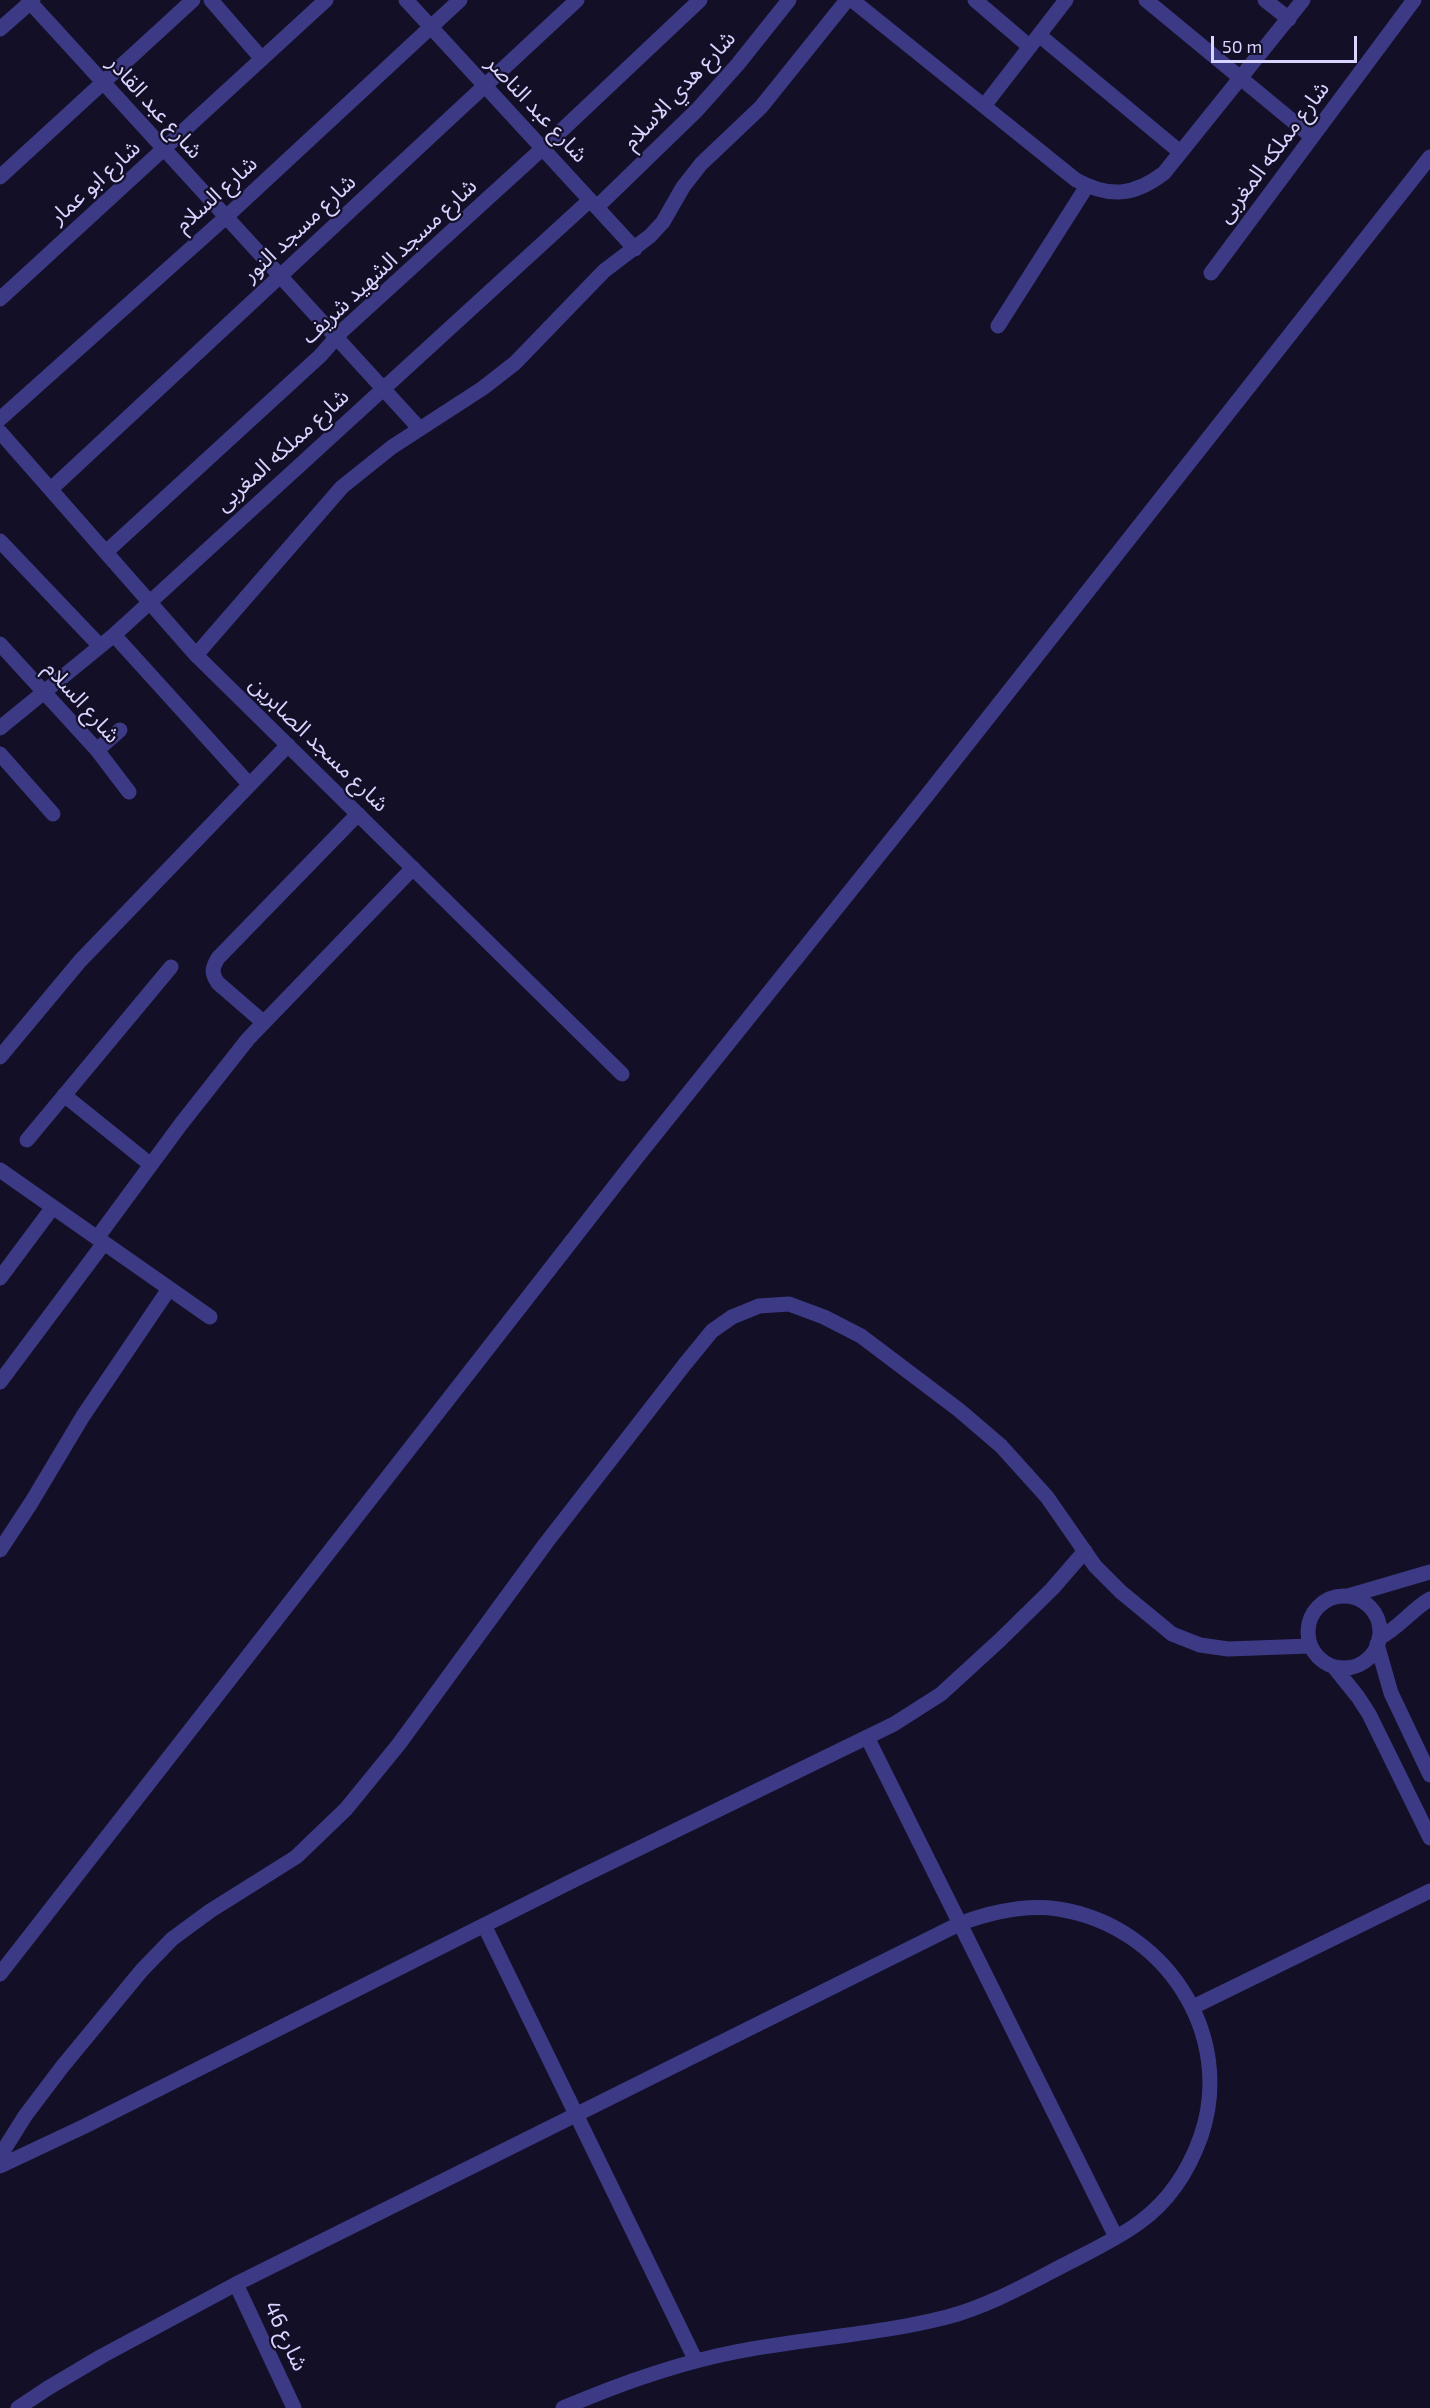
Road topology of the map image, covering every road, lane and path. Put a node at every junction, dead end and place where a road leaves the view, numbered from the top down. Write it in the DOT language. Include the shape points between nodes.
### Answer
graph roads {
  1 [pos="193,0"];
  2 [pos="211,0"];
  3 [pos="326,0"];
  4 [pos="406,0"];
  5 [pos="460,0"];
  6 [pos="578,0"];
  7 [pos="700,0"];
  8 [pos="789,0"];
  9 [pos="847,0"];
  10 [pos="852,0"];
  11 [pos="975,0"];
  12 [pos="1066,0"];
  13 [pos="1146,0"];
  14 [pos="1265,0"];
  15 [pos="1303,0"];
  16 [pos="1414,0"];
  17 [pos="30,1"];
  18 [pos="1289,19"];
  19 [pos="431,28"];
  20 [pos="0,29"];
  21 [pos="1034,41"];
  22 [pos="262,59"];
  23 [pos="1240,79"];
  24 [pos="103,83"];
  25 [pos="485,86"];
  26 [pos="984,106"];
  27 [pos="1312,137"];
  28 [pos="543,148"];
  29 [pos="164,149"];
  30 [pos="1180,152"];
  31 [pos="1430,158"];
  32 [pos="0,177"];
  33 [pos="1087,186"];
  34 [pos="593,203"];
  35 [pos="225,217"];
  36 [pos="635,249"];
  37 [pos="1210,273"];
  38 [pos="280,276"];
  39 [pos="0,299"];
  40 [pos="998,326"];
  41 [pos="337,338"];
  42 [pos="383,389"];
  43 [pos="0,419"];
  44 [pos="420,429"];
  45 [pos="0,432"];
  46 [pos="51,489"];
  47 [pos="0,541"];
  48 [pos="106,552"];
  49 [pos="150,602"];
  50 [pos="114,635"];
  51 [pos="0,644"];
  52 [pos="100,646"];
  53 [pos="196,655"];
  54 [pos="43,693"];
  55 [pos="0,728"];
  56 [pos="120,730"];
  57 [pos="288,745"];
  58 [pos="97,750"];
  59 [pos="0,754"];
  60 [pos="249,784"];
  61 [pos="129,792"];
  62 [pos="53,813"];
  63 [pos="358,814"];
  64 [pos="412,867"];
  65 [pos="171,967"];
  66 [pos="263,1022"];
  67 [pos="0,1057"];
  68 [pos="622,1074"];
  69 [pos="64,1095"];
  70 [pos="27,1140"];
  71 [pos="152,1165"];
  72 [pos="0,1170"];
  73 [pos="53,1207"];
  74 [pos="100,1241"];
  75 [pos="0,1278"];
  76 [pos="169,1289"];
  77 [pos="210,1317"];
  78 [pos="0,1382"];
  79 [pos="0,1550"];
  80 [pos="1085,1551"];
  81 [pos="1430,1572"];
  82 [pos="1348,1596"];
  83 [pos="1430,1599"];
  84 [pos="1378,1641"];
  85 [pos="1310,1646"];
  86 [pos="1334,1667"];
  87 [pos="867,1737"];
  88 [pos="1430,1775"];
  89 [pos="1430,1838"];
  90 [pos="1430,1891"];
  91 [pos="959,1924"];
  92 [pos="484,1925"];
  93 [pos="0,1974"];
  94 [pos="1193,2007"];
  95 [pos="578,2114"];
  96 [pos="0,2156"];
  97 [pos="0,2166"];
  98 [pos="1116,2237"];
  99 [pos="236,2284"];
  100 [pos="696,2361"];
  101 [pos="18,2408"];
  102 [pos="294,2408"];
  103 [pos="563,2408"];
  1 -- 24 [label="street"];
  2 -- 22 [label="street"];
  3 -- 22 [label="street, شارع ابو عمار"];
  4 -- 19 [label="street, شارع عبد الناصر"];
  5 -- 19 [label="street, شارع السلام"];
  6 -- 25 [label="street, شارع مسجد النور"];
  7 -- 28 [label="street, شارع مسجد الشهيد شريف"];
  8 -- 34 [label="street, شارع هدي الاسلام" via="711,95"];
  9 -- 36 [label="street" via="761,107 701,164 663,222"];
  10 -- 26 [label="street"];
  11 -- 21 [label="street"];
  12 -- 21 [label="street"];
  13 -- 23 [label="street"];
  14 -- 18 [label="street"];
  15 -- 18 [label="street"];
  16 -- 27 [label="street, شارع مملكه المغربى"];
  17 -- 20 [label="street"];
  17 -- 24 [label="street, شارع عبد القادر"];
  18 -- 23 [label="street"];
  19 -- 25 [label="street, شارع عبد الناصر"];
  19 -- 35 [label="street, شارع السلام"];
  21 -- 26 [label="street"];
  21 -- 30 [label="street"];
  22 -- 29 [label="street, شارع ابو عمار"];
  23 -- 27 [label="street"];
  23 -- 30 [label="street"];
  24 -- 29 [label="street, شارع عبد القادر"];
  24 -- 32 [label="street"];
  25 -- 28 [label="street, شارع عبد الناصر"];
  25 -- 38 [label="street, شارع مسجد النور"];
  26 -- 33 [label="street"];
  27 -- 37 [label="street, شارع مملكه المغربى"];
  28 -- 34 [label="street, شارع عبد الناصر"];
  28 -- 41 [label="street, شارع مسجد الشهيد شريف"];
  29 -- 35 [label="street, شارع عبد القادر"];
  29 -- 39 [label="street, شارع ابو عمار"];
  30 -- 33 [label="street" via="1149,184 1131,191 1112,193"];
  31 -- 93 [label="street" via="638,1156"];
  33 -- 40 [label="street"];
  34 -- 36 [label="street, شارع عبد الناصر"];
  34 -- 42 [label="street, شارع مملكه المغربى"];
  35 -- 38 [label="street, شارع عبد القادر"];
  35 -- 43 [label="street, شارع السلام"];
  36 -- 44 [label="street" via="604,271 515,363"];
  38 -- 41 [label="street, شارع عبد القادر"];
  38 -- 46 [label="street, شارع مسجد النور"];
  41 -- 42 [label="street, شارع عبد القادر"];
  41 -- 48 [label="street, شارع مسجد الشهيد شريف"];
  42 -- 44 [label="street, شارع عبد القادر"];
  42 -- 49 [label="street, شارع مملكه المغربى"];
  44 -- 53 [label="street" via="342,487"];
  45 -- 46 [label="street, شارع مسجد الصابرين"];
  46 -- 48 [label="street, شارع مسجد الصابرين"];
  47 -- 52 [label="street"];
  48 -- 49 [label="street, شارع مسجد الصابرين"];
  49 -- 50 [label="street, شارع مملكه المغربى"];
  49 -- 53 [label="street, شارع مسجد الصابرين"];
  50 -- 52 [label="street, شارع مملكه المغربى"];
  50 -- 60 [label="street"];
  51 -- 54 [label="street, شارع السلام"];
  52 -- 54 [label="street, شارع مملكه المغربى"];
  53 -- 57 [label="street, شارع مسجد الصابرين"];
  54 -- 55 [label="street, شارع مملكه المغربى"];
  54 -- 58 [label="street, شارع السلام"];
  56 -- 58 [label="street"];
  57 -- 60 [label="street"];
  57 -- 63 [label="street, شارع مسجد الصابرين"];
  58 -- 61 [label="street, شارع السلام"];
  59 -- 62 [label="street"];
  60 -- 67 [label="street" via="80,961"];
  63 -- 64 [label="street, شارع مسجد الصابرين"];
  63 -- 66 [label="street" via="212,967 218,983"];
  64 -- 66 [label="street"];
  64 -- 68 [label="street, شارع مسجد الصابرين"];
  65 -- 69 [label="street"];
  66 -- 71 [label="street"];
  69 -- 70 [label="street"];
  69 -- 71 [label="street"];
  71 -- 74 [label="street"];
  72 -- 73 [label="street"];
  73 -- 74 [label="street"];
  73 -- 75 [label="street"];
  74 -- 76 [label="street"];
  74 -- 78 [label="street"];
  76 -- 77 [label="street"];
  76 -- 79 [label="street" via="83,1416"];
  80 -- 85 [label="street" via="1121,1592 1172,1634 1200,1645 1228,1649"];
  80 -- 87 [label="street" via="1008,1633 941,1694"];
  80 -- 96 [label="street" via="1047,1497 1001,1446 861,1336 789,1304 759,1306 732,1317 712,1331 677,1374 346,1809 296,1857 172,1939 62,2067"];
  81 -- 82 [label="street"];
  82 -- 84 [label="street" via="1373,1610"];
  82 -- 85 [label="street" via="1327,1600 1312,1615"];
  83 -- 84 [label="street"];
  84 -- 86 [label="street" via="1365,1661"];
  84 -- 88 [label="street" via="1391,1693"];
  85 -- 86 [label="street"];
  86 -- 89 [label="street" via="1369,1714"];
  87 -- 91 [label="street"];
  87 -- 92 [label="street"];
  90 -- 94 [label="street"];
  91 -- 94 [label="street" via="982,1915 1024,1908 1082,1914 1128,1934 1148,1948 1166,1966"];
  91 -- 95 [label="street"];
  91 -- 98 [label="street"];
  92 -- 95 [label="street"];
  92 -- 97 [label="street"];
  94 -- 98 [label="street" via="1204,2035 1210,2094 1196,2152 1170,2194 1141,2221"];
  95 -- 99 [label="street"];
  95 -- 100 [label="street"];
  98 -- 100 [label="street" via="1016,2290 949,2317"];
  99 -- 101 [label="street" via="102,2356"];
  99 -- 102 [label="street, شارع 46"];
  100 -- 103 [label="street" via="622,2382"];
}
